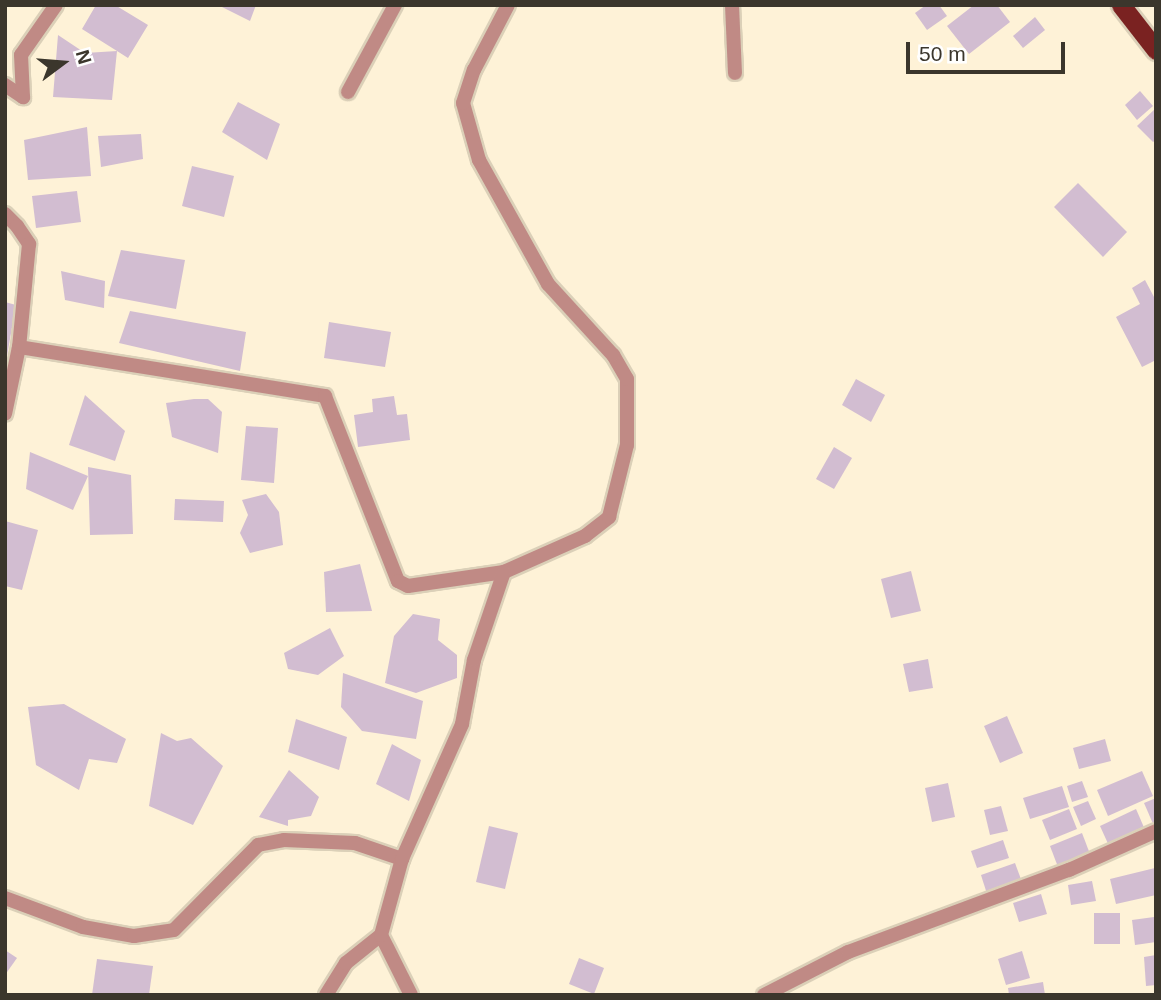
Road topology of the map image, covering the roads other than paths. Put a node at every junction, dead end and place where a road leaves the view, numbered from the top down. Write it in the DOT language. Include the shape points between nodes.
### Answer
graph roads {
  1 [pos="56,5"];
  2 [pos="395,5"];
  3 [pos="508,5"];
  4 [pos="732,5"];
  5 [pos="1121,5"];
  6 [pos="1156,50"];
  7 [pos="735,73"];
  8 [pos="5,85"];
  9 [pos="348,92"];
  10 [pos="5,214"];
  11 [pos="19,347"];
  12 [pos="5,414"];
  13 [pos="504,572"];
  14 [pos="1156,831"];
  15 [pos="402,859"];
  16 [pos="5,898"];
  17 [pos="381,935"];
  18 [pos="326,995"];
  19 [pos="411,995"];
  20 [pos="764,995"];
  1 -- 8 [label="street" via="21,55 23,96"];
  2 -- 9 [label="street"];
  3 -- 13 [label="street" via="474,70 463,103 479,160 548,284 613,355 627,379 627,445 609,517 585,536"];
  4 -- 7 [label="street"];
  5 -- 6 [label="highway"];
  10 -- 11 [label="street" via="29,244"];
  11 -- 12 [label="street"];
  11 -- 13 [label="street" via="326,396 398,581 408,586"];
  13 -- 15 [label="street" via="474,660 462,724"];
  14 -- 20 [label="street" via="1069,870 848,952"];
  15 -- 16 [label="street" via="355,843 284,840 258,845 174,930 134,936 83,927"];
  15 -- 17 [label="street"];
  17 -- 18 [label="street" via="346,963"];
  17 -- 19 [label="street"];
}
